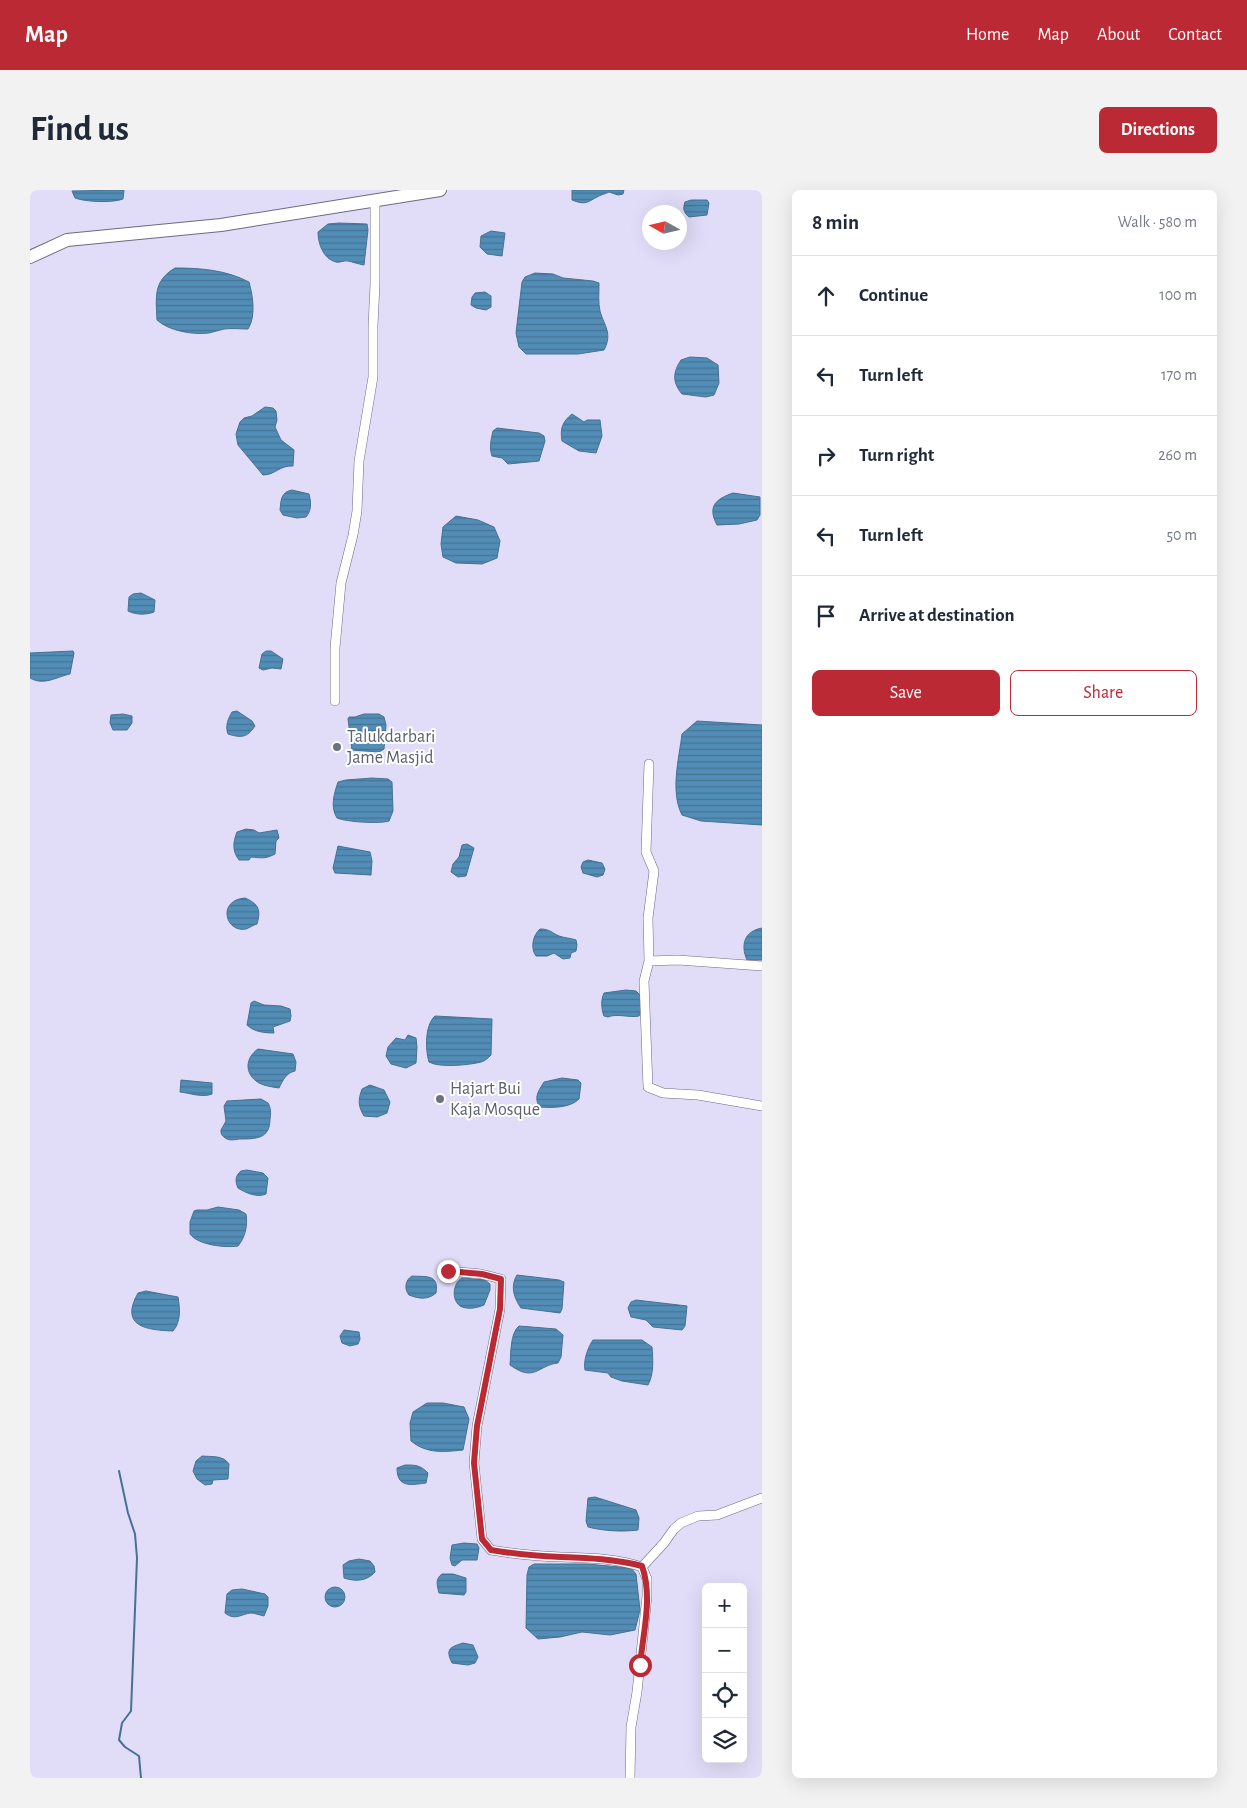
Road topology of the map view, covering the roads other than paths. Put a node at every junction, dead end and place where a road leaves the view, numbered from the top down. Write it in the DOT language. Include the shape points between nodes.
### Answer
graph roads {
  1 [pos="440,190"];
  2 [pos="375,200"];
  3 [pos="30,257"];
  4 [pos="335,702"];
  5 [pos="649,764"];
  6 [pos="649,962"];
  7 [pos="762,966"];
  8 [pos="762,1106"];
  9 [pos="448,1271"];
  10 [pos="762,1498"];
  11 [pos="642,1566"];
  12 [pos="630,1778"];
  1 -- 2 [label="highway"];
  2 -- 3 [label="highway" via="221,225 67,240"];
  2 -- 4 [label="street" via="373,378 359,461 353,535 341,583 335,648"];
  5 -- 6 [label="street" via="646,852 654,871 648,918"];
  6 -- 7 [label="street" via="678,960"];
  6 -- 8 [label="street" via="644,981 648,1087 663,1093 698,1095"];
  9 -- 11 [label="street" via="501,1279 500,1309 477,1426 474,1463 482,1539 491,1550 623,1561"];
  10 -- 11 [label="street" via="716,1515 698,1516 681,1523"];
  11 -- 12 [label="street" via="647,1579 647,1596 631,1727"];
}
